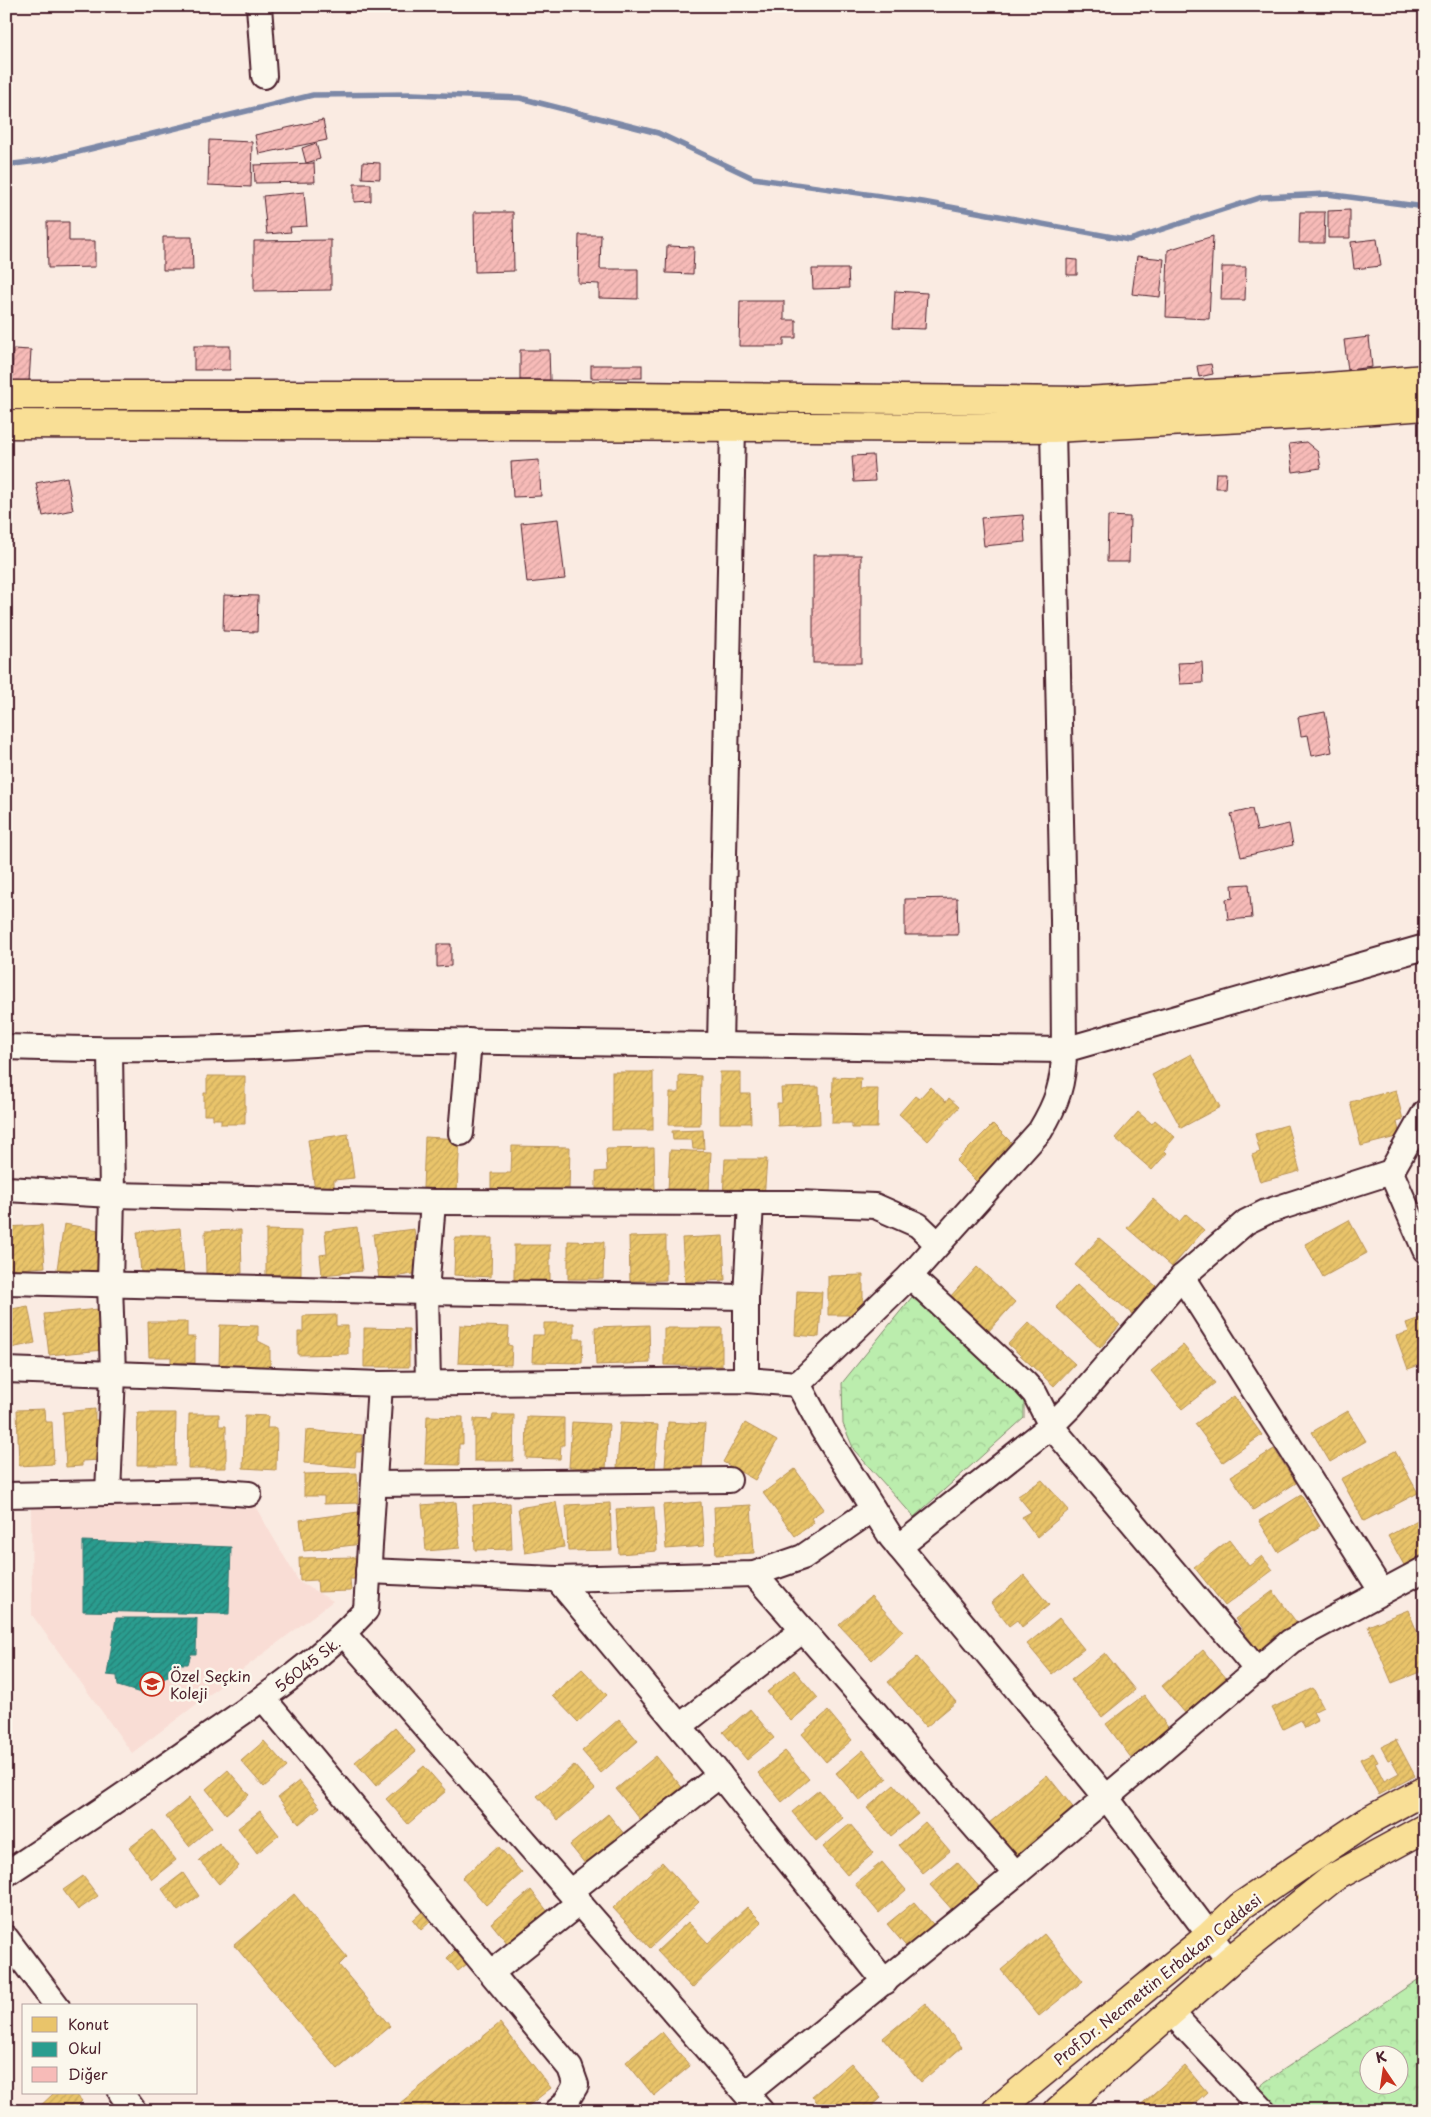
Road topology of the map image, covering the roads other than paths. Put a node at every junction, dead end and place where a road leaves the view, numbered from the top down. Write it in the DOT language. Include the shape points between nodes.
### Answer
graph roads {
  1 [pos="259,6"];
  2 [pos="264,76"];
  3 [pos="1425,379"];
  4 [pos="6,394"];
  5 [pos="1425,406"];
  6 [pos="6,424"];
  7 [pos="733,427"];
  8 [pos="1053,428"];
  9 [pos="1425,947"];
  10 [pos="469,1041"];
  11 [pos="720,1045"];
  12 [pos="6,1047"];
  13 [pos="1064,1050"];
  14 [pos="110,1051"];
  15 [pos="1425,1112"];
  16 [pos="461,1133"];
  17 [pos="1391,1172"];
  18 [pos="6,1189"];
  19 [pos="112,1194"];
  20 [pos="433,1202"];
  21 [pos="751,1203"];
  22 [pos="938,1244"];
  23 [pos="1425,1250"];
  24 [pos="910,1276"];
  25 [pos="1182,1277"];
  26 [pos="6,1282"];
  27 [pos="110,1284"];
  28 [pos="426,1292"];
  29 [pos="746,1297"];
  30 [pos="6,1370"];
  31 [pos="113,1374"];
  32 [pos="746,1380"];
  33 [pos="380,1384"];
  34 [pos="428,1384"];
  35 [pos="798,1384"];
  36 [pos="1051,1426"];
  37 [pos="729,1480"];
  38 [pos="374,1484"];
  39 [pos="108,1493"];
  40 [pos="249,1494"];
  41 [pos="6,1495"];
  42 [pos="873,1509"];
  43 [pos="899,1547"];
  44 [pos="1425,1569"];
  45 [pos="368,1571"];
  46 [pos="754,1574"];
  47 [pos="556,1580"];
  48 [pos="1382,1592"];
  49 [pos="803,1630"];
  50 [pos="344,1634"];
  51 [pos="1258,1670"];
  52 [pos="263,1698"];
  53 [pos="680,1726"];
  54 [pos="720,1775"];
  55 [pos="1425,1790"];
  56 [pos="1106,1797"];
  57 [pos="1425,1828"];
  58 [pos="6,1874"];
  59 [pos="1016,1874"];
  60 [pos="575,1896"];
  61 [pos="1210,1935"];
  62 [pos="6,1938"];
  63 [pos="1229,1961"];
  64 [pos="492,1972"];
  65 [pos="884,1982"];
  66 [pos="56,2004"];
  67 [pos="1170,2011"];
  68 [pos="122,2094"];
  69 [pos="754,2102"];
  70 [pos="134,2111"];
  71 [pos="557,2111"];
  72 [pos="996,2111"];
  73 [pos="1058,2111"];
  74 [pos="1264,2111"];
  1 -- 2 [label="street"];
  3 -- 4 [label="main road" via="1085,401"];
  5 -- 8 [label="main road"];
  6 -- 7 [label="main road"];
  7 -- 8 [label="main road"];
  7 -- 11 [label="street"];
  8 -- 13 [label="street"];
  9 -- 13 [label="street"];
  10 -- 11 [label="street"];
  10 -- 14 [label="street" via="366,1040 294,1047"];
  10 -- 16 [label="street"];
  11 -- 13 [label="street"];
  12 -- 14 [label="street"];
  13 -- 22 [label="street" via="1060,1089 1053,1110 1040,1131"];
  14 -- 19 [label="street"];
  15 -- 17 [label="street"];
  17 -- 23 [label="street"];
  17 -- 25 [label="street" via="1266,1212 1246,1222"];
  18 -- 19 [label="street"];
  19 -- 20 [label="street"];
  19 -- 27 [label="street"];
  20 -- 21 [label="street"];
  20 -- 28 [label="street"];
  21 -- 22 [label="street" via="875,1206 918,1225"];
  21 -- 29 [label="street"];
  22 -- 24 [label="street"];
  24 -- 35 [label="street"];
  24 -- 36 [label="street" via="1026,1383"];
  25 -- 36 [label="street"];
  25 -- 48 [label="street"];
  26 -- 27 [label="street"];
  27 -- 28 [label="street"];
  27 -- 31 [label="street"];
  28 -- 29 [label="street"];
  28 -- 34 [label="street"];
  29 -- 32 [label="street"];
  30 -- 31 [label="street"];
  31 -- 33 [label="street"];
  31 -- 39 [label="street"];
  32 -- 34 [label="street"];
  32 -- 35 [label="street"];
  33 -- 34 [label="street"];
  33 -- 38 [label="street, 56045 Sk."];
  35 -- 42 [label="street" via="822,1430"];
  36 -- 43 [label="street"];
  36 -- 51 [label="street"];
  37 -- 38 [label="street"];
  38 -- 45 [label="street, 56045 Sk."];
  39 -- 40 [label="street" via="209,1491"];
  39 -- 41 [label="street"];
  42 -- 43 [label="street"];
  42 -- 46 [label="street" via="803,1557"];
  43 -- 56 [label="street"];
  44 -- 48 [label="street"];
  45 -- 47 [label="street"];
  45 -- 50 [label="street, 56045 Sk." via="366,1610"];
  46 -- 47 [label="street"];
  46 -- 49 [label="street"];
  47 -- 53 [label="street"];
  48 -- 51 [label="street" via="1291,1641"];
  49 -- 53 [label="street"];
  49 -- 59 [label="street"];
  50 -- 52 [label="street, 56045 Sk."];
  50 -- 60 [label="street"];
  51 -- 56 [label="street"];
  52 -- 58 [label="street, 56045 Sk."];
  52 -- 64 [label="street"];
  53 -- 54 [label="street"];
  54 -- 60 [label="street"];
  54 -- 65 [label="street"];
  55 -- 61 [label="main road, Prof.Dr. Necmettin Erbakan Caddesi" via="1366,1822 1249,1901"];
  56 -- 59 [label="street"];
  56 -- 61 [label="street"];
  57 -- 63 [label="main road, Prof.Dr. Necmettin Erbakan Caddesi" via="1333,1878"];
  59 -- 65 [label="street"];
  60 -- 64 [label="street"];
  60 -- 69 [label="street"];
  61 -- 63 [label="street"];
  61 -- 72 [label="main road, Prof.Dr. Necmettin Erbakan Caddesi"];
  62 -- 66 [label="street"];
  63 -- 67 [label="main road, Prof.Dr. Necmettin Erbakan Caddesi"];
  64 -- 71 [label="street" via="570,2068 576,2085"];
  65 -- 69 [label="street"];
  67 -- 73 [label="main road, Prof.Dr. Necmettin Erbakan Caddesi"];
  67 -- 74 [label="street"];
  68 -- 70 [label="street"];
}
